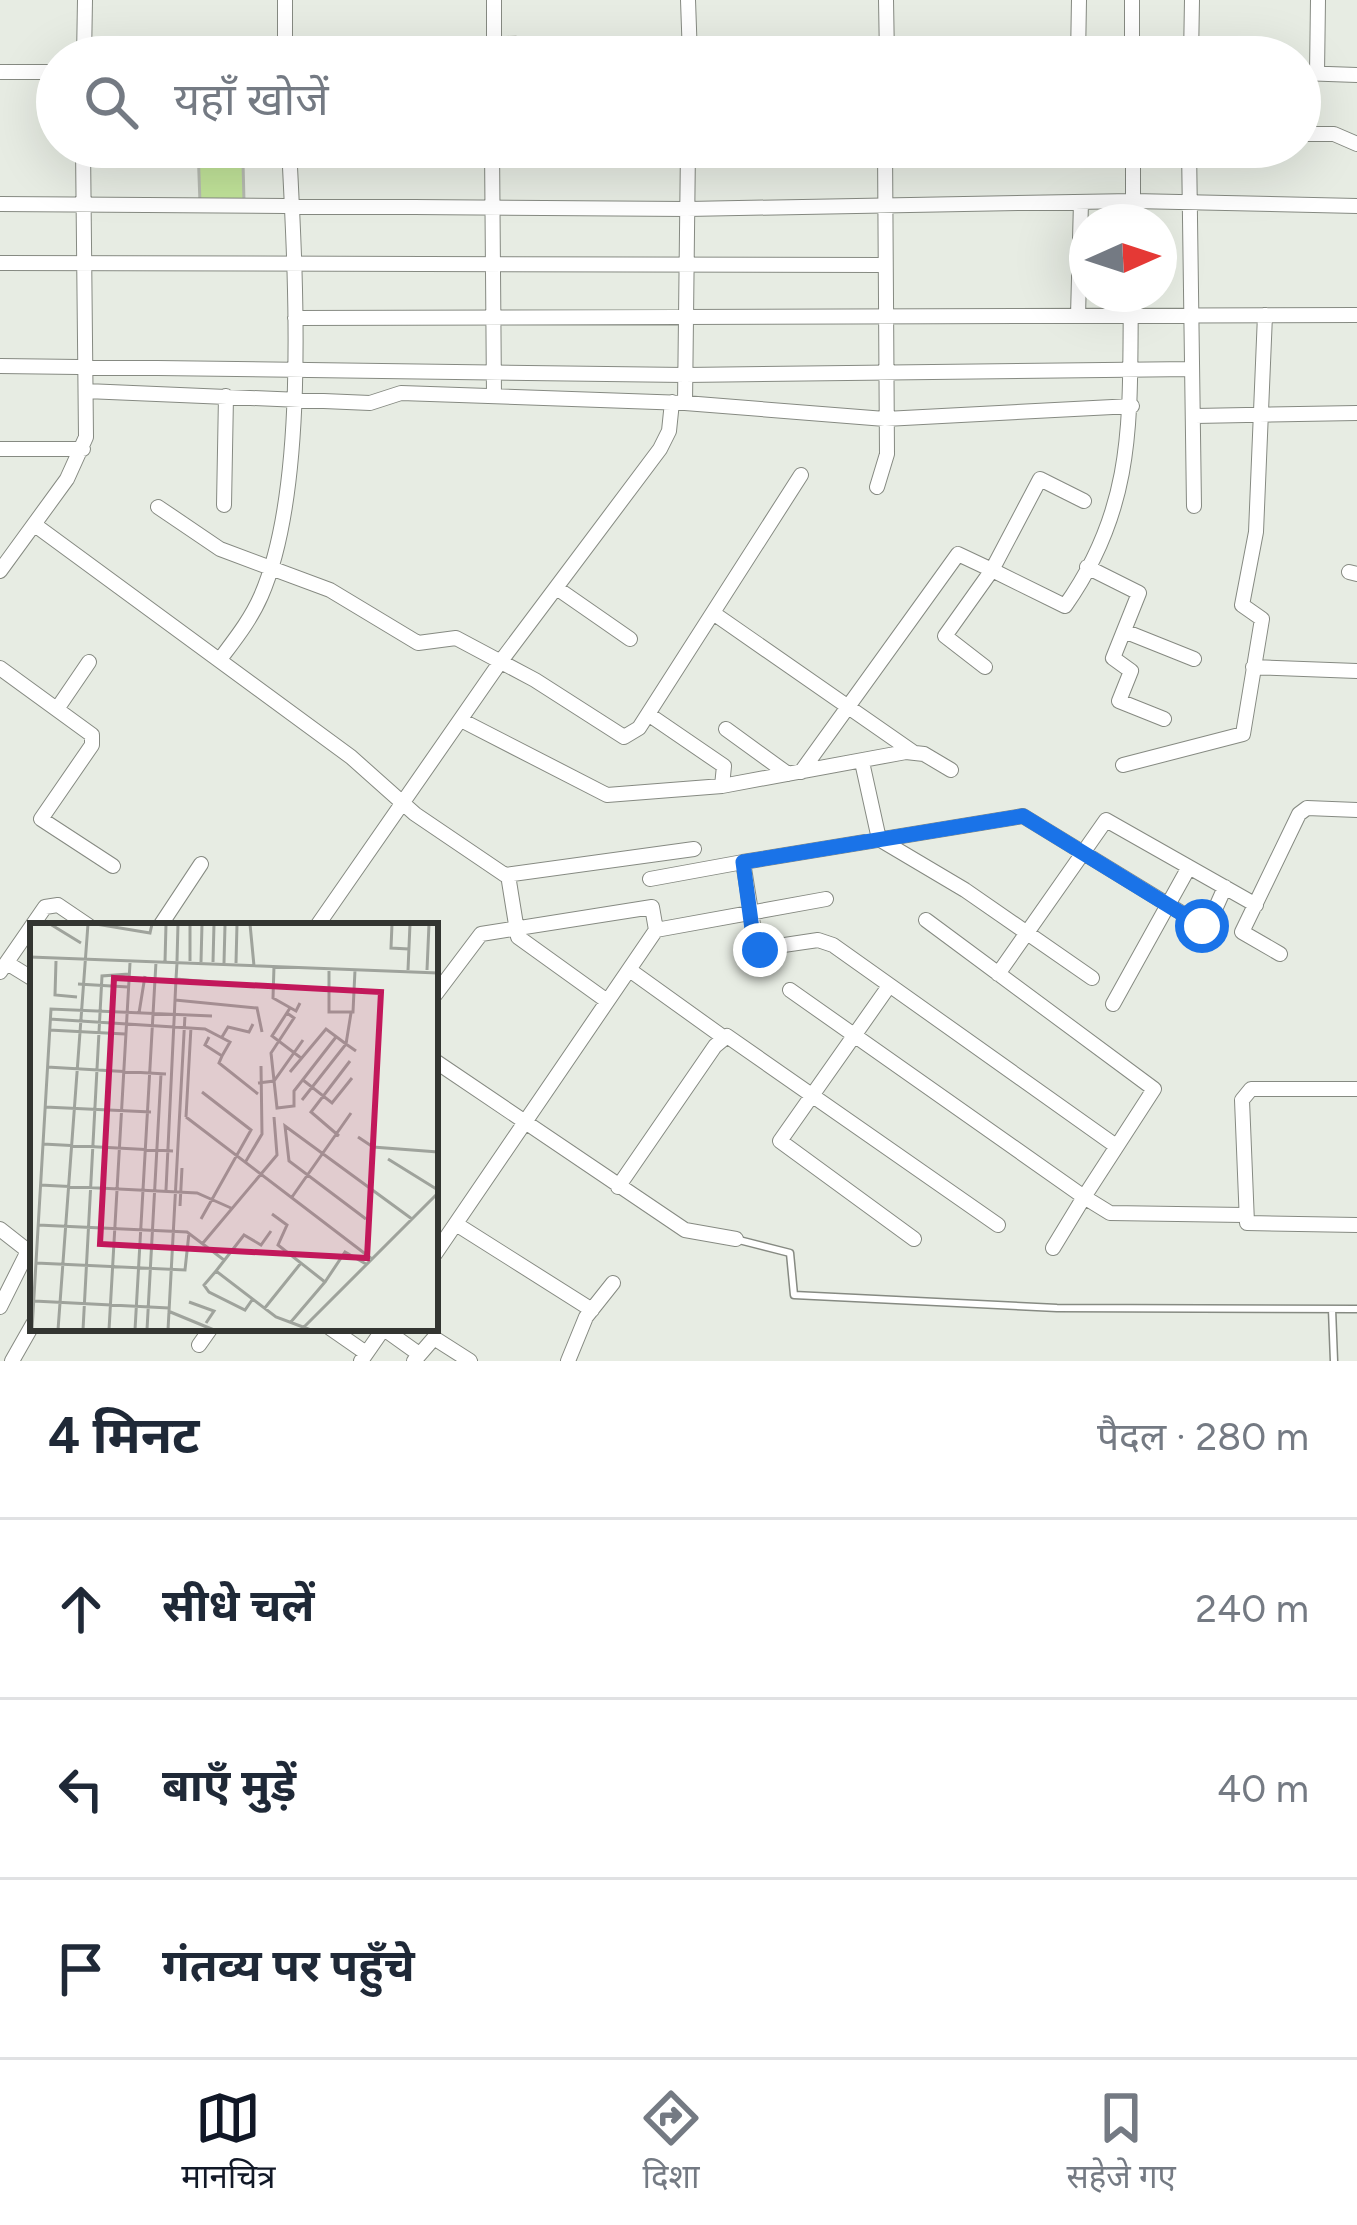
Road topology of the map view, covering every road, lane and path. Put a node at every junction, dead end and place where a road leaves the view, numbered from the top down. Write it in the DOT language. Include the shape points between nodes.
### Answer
graph roads {
  1 [pos="85,0"];
  2 [pos="285,0"];
  3 [pos="494,0"];
  4 [pos="688,0"];
  5 [pos="886,0"];
  6 [pos="1079,0"];
  7 [pos="1132,0"];
  8 [pos="1192,0"];
  9 [pos="1318,0"];
  10 [pos="84,36"];
  11 [pos="285,36"];
  12 [pos="494,36"];
  13 [pos="689,36"];
  14 [pos="887,36"];
  15 [pos="1078,36"];
  16 [pos="1132,36"];
  17 [pos="1191,36"];
  18 [pos="1318,36"];
  19 [pos="36,71"];
  20 [pos="0,72"];
  21 [pos="1321,73"];
  22 [pos="1357,74"];
  23 [pos="1321,134"];
  24 [pos="1357,144"];
  25 [pos="83,168"];
  26 [pos="290,168"];
  27 [pos="492,168"];
  28 [pos="688,168"];
  29 [pos="885,168"];
  30 [pos="1133,168"];
  31 [pos="1190,168"];
  32 [pos="1133,201"];
  33 [pos="1081,202"];
  34 [pos="1189,202"];
  35 [pos="82,203"];
  36 [pos="0,204"];
  37 [pos="884,204"];
  38 [pos="292,206"];
  39 [pos="1357,206"];
  40 [pos="491,208"];
  41 [pos="687,209"];
  42 [pos="85,261"];
  43 [pos="293,261"];
  44 [pos="494,261"];
  45 [pos="0,263"];
  46 [pos="884,265"];
  47 [pos="687,268"];
  48 [pos="1131,312"];
  49 [pos="1357,314"];
  50 [pos="1190,315"];
  51 [pos="1264,315"];
  52 [pos="1078,316"];
  53 [pos="1131,316"];
  54 [pos="295,318"];
  55 [pos="493,320"];
  56 [pos="884,320"];
  57 [pos="687,321"];
  58 [pos="85,365"];
  59 [pos="0,366"];
  60 [pos="1192,369"];
  61 [pos="886,371"];
  62 [pos="292,372"];
  63 [pos="1131,373"];
  64 [pos="494,374"];
  65 [pos="685,375"];
  66 [pos="86,392"];
  67 [pos="226,395"];
  68 [pos="494,396"];
  69 [pos="291,399"];
  70 [pos="678,403"];
  71 [pos="1132,406"];
  72 [pos="1357,413"];
  73 [pos="1260,414"];
  74 [pos="1195,416"];
  75 [pos="886,419"];
  76 [pos="0,449"];
  77 [pos="83,449"];
  78 [pos="801,475"];
  79 [pos="877,487"];
  80 [pos="1084,501"];
  81 [pos="224,505"];
  82 [pos="1194,506"];
  83 [pos="158,507"];
  84 [pos="34,525"];
  85 [pos="272,567"];
  86 [pos="1087,567"];
  87 [pos="992,570"];
  88 [pos="0,571"];
  89 [pos="557,589"];
  90 [pos="716,615"];
  91 [pos="1124,631"];
  92 [pos="631,639"];
  93 [pos="221,658"];
  94 [pos="1194,659"];
  95 [pos="501,661"];
  96 [pos="89,662"];
  97 [pos="985,667"];
  98 [pos="1253,667"];
  99 [pos="0,668"];
  100 [pos="1357,671"];
  101 [pos="849,708"];
  102 [pos="57,709"];
  103 [pos="648,714"];
  104 [pos="1163,719"];
  105 [pos="461,720"];
  106 [pos="726,729"];
  107 [pos="913,752"];
  108 [pos="862,762"];
  109 [pos="1124,765"];
  110 [pos="951,770"];
  111 [pos="795,773"];
  112 [pos="722,787"];
  113 [pos="402,801"];
  114 [pos="1357,809"];
  115 [pos="879,839"];
  116 [pos="694,849"];
  117 [pos="1086,851"];
  118 [pos="647,857"];
  119 [pos="743,862"];
  120 [pos="201,864"];
  121 [pos="113,866"];
  122 [pos="1189,866"];
  123 [pos="508,875"];
  124 [pos="650,879"];
  125 [pos="1225,887"];
  126 [pos="826,899"];
  127 [pos="1256,905"];
  128 [pos="1167,906"];
  129 [pos="652,907"];
  130 [pos="748,914"];
  131 [pos="926,920"];
  132 [pos="35,923"];
  133 [pos="85,923"];
  134 [pos="162,923"];
  135 [pos="319,923"];
  136 [pos="513,929"];
  137 [pos="30,930"];
  138 [pos="656,930"];
  139 [pos="1029,934"];
  140 [pos="1280,954"];
  141 [pos="3,968"];
  142 [pos="631,970"];
  143 [pos="998,974"];
  144 [pos="1092,978"];
  145 [pos="889,986"];
  146 [pos="790,990"];
  147 [pos="438,991"];
  148 [pos="607,1001"];
  149 [pos="1113,1004"];
  150 [pos="854,1035"];
  151 [pos="723,1037"];
  152 [pos="438,1063"];
  153 [pos="1357,1089"];
  154 [pos="812,1096"];
  155 [pos="526,1121"];
  156 [pos="1116,1146"];
  157 [pos="618,1187"];
  158 [pos="1084,1197"];
  159 [pos="1244,1215"];
  160 [pos="456,1224"];
  161 [pos="998,1225"];
  162 [pos="1357,1225"];
  163 [pos="0,1229"];
  164 [pos="736,1239"];
  165 [pos="914,1239"];
  166 [pos="1054,1248"];
  167 [pos="438,1250"];
  168 [pos="613,1283"];
  169 [pos="0,1307"];
  170 [pos="1332,1309"];
  171 [pos="1357,1309"];
  172 [pos="592,1310"];
  173 [pos="30,1329"];
  174 [pos="209,1331"];
  175 [pos="333,1331"];
  176 [pos="382,1331"];
  177 [pos="386,1331"];
  178 [pos="200,1345"];
  179 [pos="363,1357"];
  180 [pos="416,1357"];
  181 [pos="12,1361"];
  182 [pos="470,1361"];
  183 [pos="568,1361"];
  184 [pos="1334,1361"];
  1 -- 10 [label="street"];
  2 -- 11 [label="street"];
  3 -- 12 [label="street"];
  4 -- 13 [label="street"];
  5 -- 14 [label="street"];
  6 -- 15 [label="street"];
  7 -- 16 [label="street"];
  8 -- 17 [label="street"];
  9 -- 18 [label="street"];
  19 -- 20 [label="street"];
  21 -- 22 [label="street"];
  23 -- 24 [label="street"];
  25 -- 35 [label="street"];
  26 -- 38 [label="street"];
  27 -- 40 [label="street"];
  28 -- 41 [label="street"];
  29 -- 37 [label="street"];
  30 -- 32 [label="street"];
  31 -- 34 [label="street"];
  32 -- 33 [label="street"];
  32 -- 34 [label="street"];
  33 -- 37 [label="street"];
  33 -- 52 [label="street"];
  34 -- 39 [label="street"];
  34 -- 50 [label="street"];
  35 -- 36 [label="street"];
  35 -- 38 [label="street"];
  35 -- 42 [label="street"];
  37 -- 41 [label="street"];
  37 -- 46 [label="street"];
  38 -- 40 [label="street"];
  38 -- 43 [label="street"];
  40 -- 41 [label="street"];
  40 -- 44 [label="street"];
  41 -- 47 [label="street"];
  42 -- 43 [label="street"];
  42 -- 45 [label="street"];
  42 -- 58 [label="street"];
  43 -- 44 [label="street"];
  43 -- 54 [label="street"];
  44 -- 47 [label="street"];
  44 -- 55 [label="street"];
  46 -- 47 [label="street"];
  46 -- 56 [label="street"];
  47 -- 57 [label="street"];
  48 -- 53 [label="street"];
  49 -- 51 [label="street"];
  50 -- 51 [label="street"];
  50 -- 53 [label="street"];
  50 -- 60 [label="street"];
  51 -- 73 [label="street"];
  52 -- 53 [label="street"];
  52 -- 56 [label="street"];
  53 -- 63 [label="street"];
  54 -- 55 [label="street"];
  54 -- 62 [label="street"];
  55 -- 57 [label="street"];
  55 -- 64 [label="street"];
  56 -- 57 [label="street"];
  56 -- 61 [label="street"];
  57 -- 65 [label="street"];
  58 -- 59 [label="street"];
  58 -- 62 [label="street"];
  58 -- 66 [label="street"];
  60 -- 63 [label="street"];
  60 -- 74 [label="street"];
  61 -- 63 [label="street"];
  61 -- 65 [label="street"];
  61 -- 75 [label="street"];
  62 -- 64 [label="street"];
  62 -- 69 [label="street"];
  63 -- 71 [label="street"];
  64 -- 65 [label="street"];
  64 -- 68 [label="street"];
  65 -- 70 [label="street"];
  66 -- 67 [label="street"];
  66 -- 77 [label="street"];
  67 -- 69 [label="street"];
  67 -- 81 [label="street"];
  68 -- 69 [label="street"];
  68 -- 70 [label="street"];
  69 -- 85 [label="street" via="284,516"];
  70 -- 75 [label="street"];
  70 -- 89 [label="street" via="660,449"];
  71 -- 75 [label="street"];
  71 -- 86 [label="street" via="1119,499"];
  72 -- 73 [label="street"];
  73 -- 74 [label="street"];
  73 -- 98 [label="street" via="1256,532 1242,605 1262,616"];
  74 -- 82 [label="street"];
  75 -- 79 [label="street"];
  76 -- 77 [label="street"];
  77 -- 84 [label="street"];
  78 -- 90 [label="street"];
  80 -- 87 [label="street" via="1040,478"];
  83 -- 85 [label="street" via="220,550"];
  84 -- 88 [label="street"];
  84 -- 93 [label="street"];
  85 -- 93 [label="street" via="250,619"];
  85 -- 95 [label="street" via="330,590 418,643 451,637"];
  86 -- 87 [label="street" via="1062,606"];
  86 -- 91 [label="street" via="1139,593"];
  87 -- 97 [label="street" via="945,634"];
  87 -- 101 [label="street" via="955,555"];
  89 -- 92 [label="street"];
  89 -- 95 [label="street"];
  90 -- 101 [label="street"];
  90 -- 103 [label="street"];
  91 -- 94 [label="street"];
  91 -- 104 [label="street" via="1113,658 1131,676 1119,701"];
  93 -- 113 [label="street"];
  95 -- 103 [label="street" via="619,737 633,734"];
  95 -- 105 [label="street"];
  96 -- 102 [label="street"];
  98 -- 100 [label="street"];
  98 -- 109 [label="street" via="1242,737"];
  99 -- 102 [label="street"];
  101 -- 107 [label="street"];
  101 -- 111 [label="street"];
  102 -- 121 [label="street" via="93,743 42,821"];
  103 -- 112 [label="street" via="724,766"];
  105 -- 112 [label="street" via="607,794"];
  105 -- 113 [label="street"];
  106 -- 111 [label="street"];
  107 -- 108 [label="street"];
  107 -- 110 [label="street"];
  108 -- 111 [label="street"];
  108 -- 115 [label="street"];
  111 -- 112 [label="street"];
  113 -- 123 [label="street"];
  113 -- 135 [label="street"];
  114 -- 127 [label="street" via="1300,811"];
  115 -- 117 [label="street" via="1023,816"];
  115 -- 119 [label="street"];
  115 -- 139 [label="street"];
  116 -- 118 [label="street"];
  117 -- 122 [label="street" via="1108,820"];
  117 -- 128 [label="street"];
  117 -- 139 [label="street"];
  118 -- 123 [label="street"];
  118 -- 124 [label="street"];
  119 -- 124 [label="street"];
  119 -- 130 [label="street"];
  120 -- 134 [label="street"];
  122 -- 125 [label="street"];
  122 -- 128 [label="street"];
  123 -- 136 [label="street"];
  124 -- 129 [label="street"];
  125 -- 127 [label="street"];
  125 -- 128 [label="street" via="1205,926"];
  126 -- 130 [label="street"];
  127 -- 140 [label="street" via="1243,937"];
  128 -- 149 [label="street"];
  129 -- 136 [label="street"];
  129 -- 138 [label="street"];
  130 -- 138 [label="street"];
  130 -- 145 [label="street" via="757,949 822,940"];
  131 -- 143 [label="street"];
  132 -- 133 [label="street" via="58,904"];
  136 -- 147 [label="street" via="476,937"];
  136 -- 148 [label="street"];
  137 -- 141 [label="street"];
  138 -- 142 [label="street"];
  139 -- 143 [label="street"];
  139 -- 144 [label="street"];
  142 -- 148 [label="street"];
  142 -- 151 [label="street"];
  143 -- 156 [label="street" via="1154,1089"];
  145 -- 150 [label="street"];
  145 -- 156 [label="street"];
  146 -- 150 [label="street"];
  148 -- 155 [label="street"];
  150 -- 154 [label="street"];
  150 -- 158 [label="street"];
  151 -- 154 [label="street"];
  151 -- 157 [label="street"];
  152 -- 155 [label="street"];
  153 -- 159 [label="street" via="1246,1091"];
  154 -- 161 [label="street"];
  154 -- 165 [label="street" via="781,1144"];
  155 -- 157 [label="street"];
  155 -- 160 [label="street"];
  156 -- 158 [label="street"];
  157 -- 164 [label="street" via="685,1230"];
  158 -- 159 [label="street" via="1110,1213"];
  158 -- 166 [label="street"];
  159 -- 162 [label="street" via="1249,1225"];
  160 -- 167 [label="street"];
  160 -- 172 [label="street"];
  163 -- 169 [label="street" via="28,1251"];
  164 -- 170 [label="lane" via="790,1253 794,1295 1057,1308"];
  168 -- 172 [label="street"];
  170 -- 171 [label="lane"];
  170 -- 184 [label="lane"];
  172 -- 183 [label="street"];
  173 -- 181 [label="street"];
  174 -- 178 [label="street"];
  175 -- 179 [label="street"];
  176 -- 179 [label="street"];
  177 -- 180 [label="street"];
  180 -- 182 [label="street" via="434,1338"];
}
